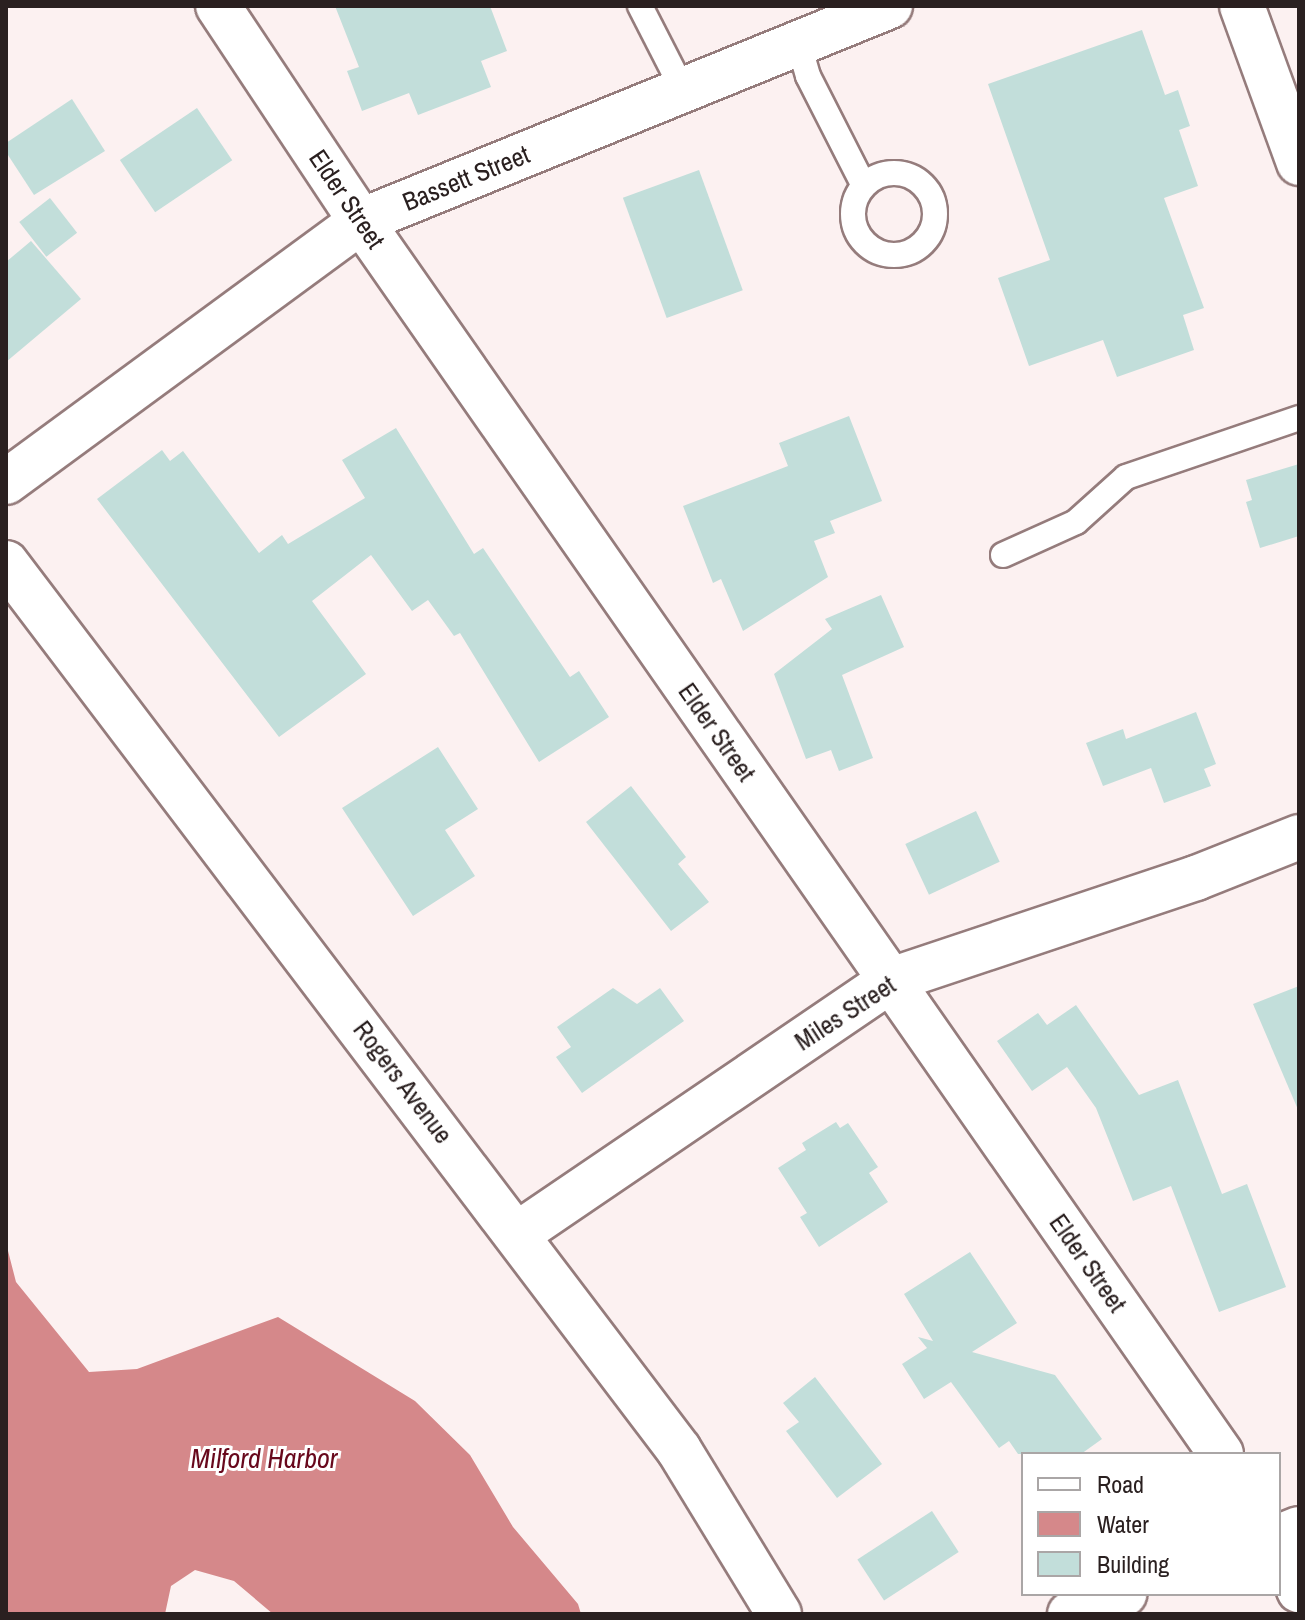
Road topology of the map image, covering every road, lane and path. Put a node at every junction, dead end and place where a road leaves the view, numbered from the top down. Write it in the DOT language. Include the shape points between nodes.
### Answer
graph roads {
  1 [pos="218,6"];
  2 [pos="640,6"];
  3 [pos="890,6"];
  4 [pos="1242,6"];
  5 [pos="798,41"];
  6 [pos="682,88"];
  7 [pos="1299,163"];
  8 [pos="864,186"];
  9 [pos="361,221"];
  10 [pos="1299,418"];
  11 [pos="6,482"];
  12 [pos="1003,555"];
  13 [pos="6,563"];
  14 [pos="1299,837"];
  15 [pos="891,980"];
  16 [pos="519,1233"];
  17 [pos="1220,1452"];
  18 [pos="1281,1542"];
  19 [pos="1299,1590"];
  20 [pos="1119,1596"];
  21 [pos="779,1614"];
  22 [pos="1070,1614"];
  1 -- 9 [label="street, Elder Street"];
  2 -- 6 [label="lane"];
  3 -- 5 [label="street, Bassett Street"];
  4 -- 7 [label="street"];
  5 -- 6 [label="street, Bassett Street"];
  5 -- 8 [label="lane" via="808,76"];
  6 -- 9 [label="street, Bassett Street"];
  9 -- 11 [label="street, Bassett Street"];
  9 -- 15 [label="street, Elder Street"];
  10 -- 12 [label="lane" via="1126,477 1076,522"];
  13 -- 16 [label="street, Rogers Avenue"];
  14 -- 15 [label="street, Miles Street" via="1196,878"];
  15 -- 16 [label="street, Miles Street"];
  15 -- 17 [label="street, Elder Street"];
  16 -- 21 [label="street, Rogers Avenue" via="679,1450"];
  18 -- 19 [label="street"];
  20 -- 22 [label="street"];
}
